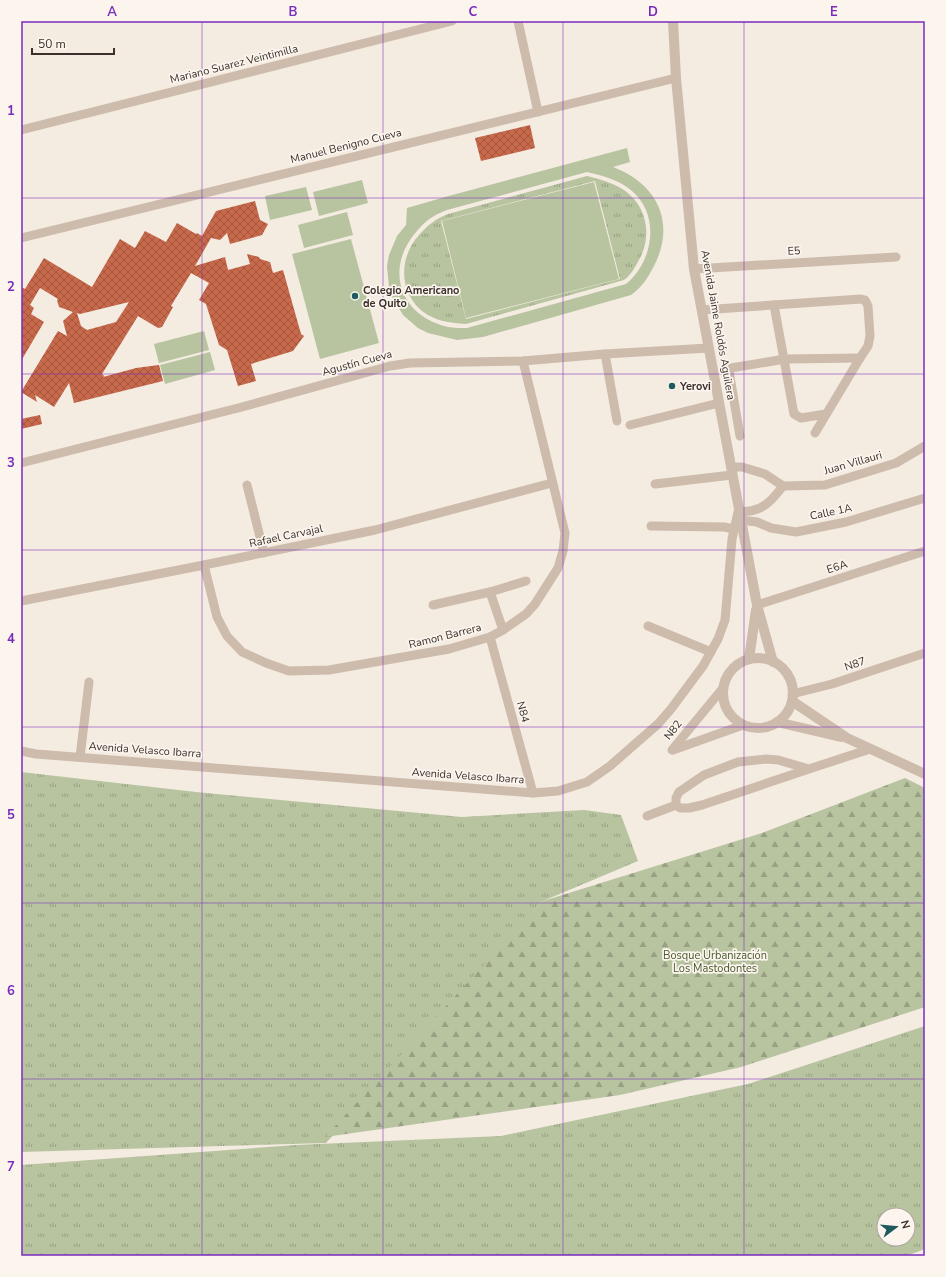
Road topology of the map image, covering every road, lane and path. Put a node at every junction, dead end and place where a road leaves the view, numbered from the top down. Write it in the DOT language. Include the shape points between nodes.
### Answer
graph roads {
  1 [pos="452,21"];
  2 [pos="518,21"];
  3 [pos="673,21"];
  4 [pos="676,78"];
  5 [pos="538,112"];
  6 [pos="21,130"];
  7 [pos="21,238"];
  8 [pos="896,257"];
  9 [pos="694,269"];
  10 [pos="774,305"];
  11 [pos="702,310"];
  12 [pos="709,348"];
  13 [pos="605,354"];
  14 [pos="860,358"];
  15 [pos="785,360"];
  16 [pos="522,361"];
  17 [pos="719,403"];
  18 [pos="826,414"];
  19 [pos="617,421"];
  20 [pos="630,425"];
  21 [pos="815,433"];
  22 [pos="740,436"];
  23 [pos="925,446"];
  24 [pos="21,463"];
  25 [pos="731,471"];
  26 [pos="552,483"];
  27 [pos="655,484"];
  28 [pos="247,485"];
  29 [pos="783,486"];
  30 [pos="925,498"];
  31 [pos="739,516"];
  32 [pos="651,526"];
  33 [pos="734,529"];
  34 [pos="925,551"];
  35 [pos="264,553"];
  36 [pos="204,565"];
  37 [pos="526,581"];
  38 [pos="490,592"];
  39 [pos="21,601"];
  40 [pos="434,605"];
  41 [pos="757,606"];
  42 [pos="648,626"];
  43 [pos="503,630"];
  44 [pos="490,637"];
  45 [pos="711,652"];
  46 [pos="925,653"];
  47 [pos="749,659"];
  48 [pos="773,662"];
  49 [pos="89,682"];
  50 [pos="723,688"];
  51 [pos="792,697"];
  52 [pos="777,722"];
  53 [pos="743,724"];
  54 [pos="847,738"];
  55 [pos="870,749"];
  56 [pos="21,751"];
  57 [pos="80,757"];
  58 [pos="809,769"];
  59 [pos="924,772"];
  60 [pos="533,793"];
  61 [pos="676,804"];
  62 [pos="647,816"];
  1 -- 6 [label="street, Mariano Suarez Veintimilla"];
  2 -- 5 [label="street"];
  3 -- 4 [label="street, Avenida Jaime Roldós Aguilera"];
  4 -- 5 [label="street, Manuel Benigno Cueva"];
  4 -- 9 [label="street, Avenida Jaime Roldós Aguilera"];
  5 -- 7 [label="street, Manuel Benigno Cueva"];
  8 -- 9 [label="street, E5"];
  9 -- 11 [label="street, Avenida Jaime Roldós Aguilera"];
  10 -- 11 [label="street"];
  10 -- 14 [label="street" via="864,300 868,306 870,340"];
  10 -- 15 [label="street"];
  11 -- 12 [label="street, Avenida Jaime Roldós Aguilera"];
  12 -- 13 [label="street, Agustín Cueva"];
  12 -- 17 [label="street, Avenida Jaime Roldós Aguilera"];
  13 -- 16 [label="street, Agustín Cueva"];
  13 -- 19 [label="street"];
  14 -- 15 [label="street"];
  14 -- 18 [label="street"];
  15 -- 18 [label="street" via="794,414 801,418"];
  15 -- 22 [label="street" via="733,367 729,371"];
  16 -- 24 [label="street, Agustín Cueva" via="410,363 390,366 242,407"];
  16 -- 26 [label="street, Ramon Barrera"];
  17 -- 20 [label="street"];
  17 -- 25 [label="street, Avenida Jaime Roldós Aguilera"];
  18 -- 21 [label="street"];
  23 -- 29 [label="street, Juan Villauri" via="896,463 825,485"];
  25 -- 27 [label="street"];
  25 -- 29 [label="street" via="742,467 765,474"];
  25 -- 31 [label="street, Avenida Jaime Roldós Aguilera"];
  26 -- 35 [label="street, Rafael Carvajal" via="375,530"];
  26 -- 43 [label="street, Ramon Barrera" via="564,533 563,551 558,568 535,604 526,614"];
  28 -- 35 [label="street"];
  29 -- 31 [label="street" via="772,500"];
  30 -- 31 [label="street, Calle 1A" via="846,522 796,532 771,528"];
  31 -- 33 [label="street, Avenida Velasco Ibarra"];
  31 -- 41 [label="street, Avenida Jaime Roldós Aguilera"];
  32 -- 33 [label="street"];
  33 -- 45 [label="street, Avenida Velasco Ibarra" via="725,620"];
  34 -- 41 [label="street, E6A"];
  35 -- 36 [label="street, Rafael Carvajal"];
  36 -- 39 [label="street, Rafael Carvajal"];
  36 -- 44 [label="street, Ramon Barrera" via="217,617 227,636 242,652 289,671 329,670 409,657"];
  37 -- 38 [label="street"];
  38 -- 40 [label="street"];
  38 -- 43 [label="street"];
  41 -- 47 [label="street, Avenida Jaime Roldós Aguilera"];
  41 -- 48 [label="street, Avenida Jaime Roldós Aguilera"];
  42 -- 45 [label="street"];
  43 -- 44 [label="street, Ramon Barrera"];
  44 -- 60 [label="street, N84"];
  45 -- 60 [label="street, Avenida Velasco Ibarra" via="662,719 610,766 587,782 558,791"];
  46 -- 51 [label="street, N87"];
  47 -- 48 [label="street"];
  47 -- 50 [label="street" via="729,673"];
  48 -- 51 [label="street" via="787,676 791,684"];
  49 -- 57 [label="street"];
  50 -- 53 [label="street" via="723,697 729,713"];
  50 -- 53 [label="street, N82" via="672,750"];
  51 -- 52 [label="street" via="786,713"];
  51 -- 54 [label="street"];
  52 -- 53 [label="street" via="760,728"];
  52 -- 54 [label="street"];
  54 -- 55 [label="street"];
  55 -- 58 [label="street"];
  55 -- 59 [label="street"];
  56 -- 57 [label="street, Avenida Velasco Ibarra"];
  57 -- 60 [label="street, Avenida Velasco Ibarra"];
  58 -- 61 [label="street" via="693,807 684,809"];
  58 -- 61 [label="street" via="766,759 738,762 704,775 686,786 679,792"];
  61 -- 62 [label="street"];
}
